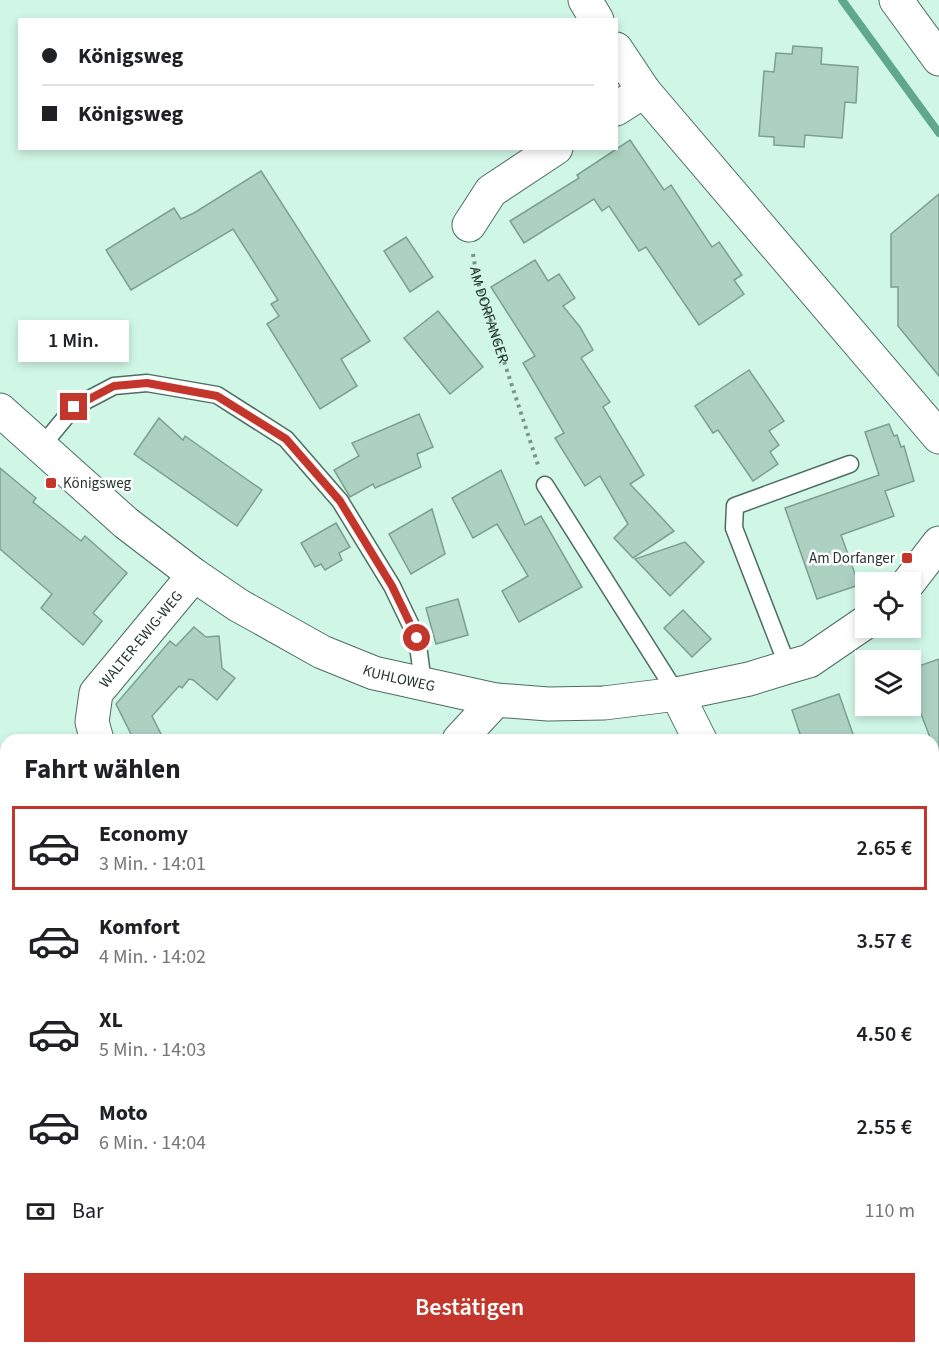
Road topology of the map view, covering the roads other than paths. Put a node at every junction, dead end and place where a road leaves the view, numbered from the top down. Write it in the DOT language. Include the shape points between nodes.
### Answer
graph roads {
  1 [pos="585,0"];
  2 [pos="896,0"];
  3 [pos="596,18"];
  4 [pos="618,52"];
  5 [pos="939,59"];
  6 [pos="644,91"];
  7 [pos="618,108"];
  8 [pos="553,150"];
  9 [pos="469,225"];
  10 [pos="0,410"];
  11 [pos="939,437"];
  12 [pos="40,447"];
  13 [pos="850,464"];
  14 [pos="545,485"];
  15 [pos="939,543"];
  16 [pos="917,572"];
  17 [pos="194,575"];
  18 [pos="855,630"];
  19 [pos="788,667"];
  20 [pos="423,683"];
  21 [pos="677,694"];
  22 [pos="495,700"];
  23 [pos="95,734"];
  24 [pos="464,734"];
  25 [pos="697,734"];
  1 -- 3 [label="street"];
  2 -- 5 [label="street"];
  4 -- 6 [label="street"];
  6 -- 7 [label="street"];
  6 -- 11 [label="street"];
  8 -- 9 [label="street" via="491,191"];
  10 -- 12 [label="street, KUHLOWEG"];
  12 -- 17 [label="street, KUHLOWEG" via="126,523"];
  12 -- 20 [label="lane" via="74,407 114,386 147,383 217,396 286,439 340,501 392,586 417,638"];
  13 -- 19 [label="lane" via="735,506 734,528"];
  14 -- 21 [label="lane"];
  15 -- 16 [label="street"];
  17 -- 20 [label="street, KUHLOWEG" via="237,605 322,652 374,673"];
  17 -- 23 [label="street, WALTER-EWIG-WEG" via="96,693 92,722"];
  18 -- 19 [label="street, KUHLOWEG" via="809,661"];
  19 -- 21 [label="street, KUHLOWEG"];
  20 -- 22 [label="street, KUHLOWEG"];
  21 -- 22 [label="street, KUHLOWEG" via="604,703"];
  21 -- 25 [label="street"];
  22 -- 24 [label="street"];
}
